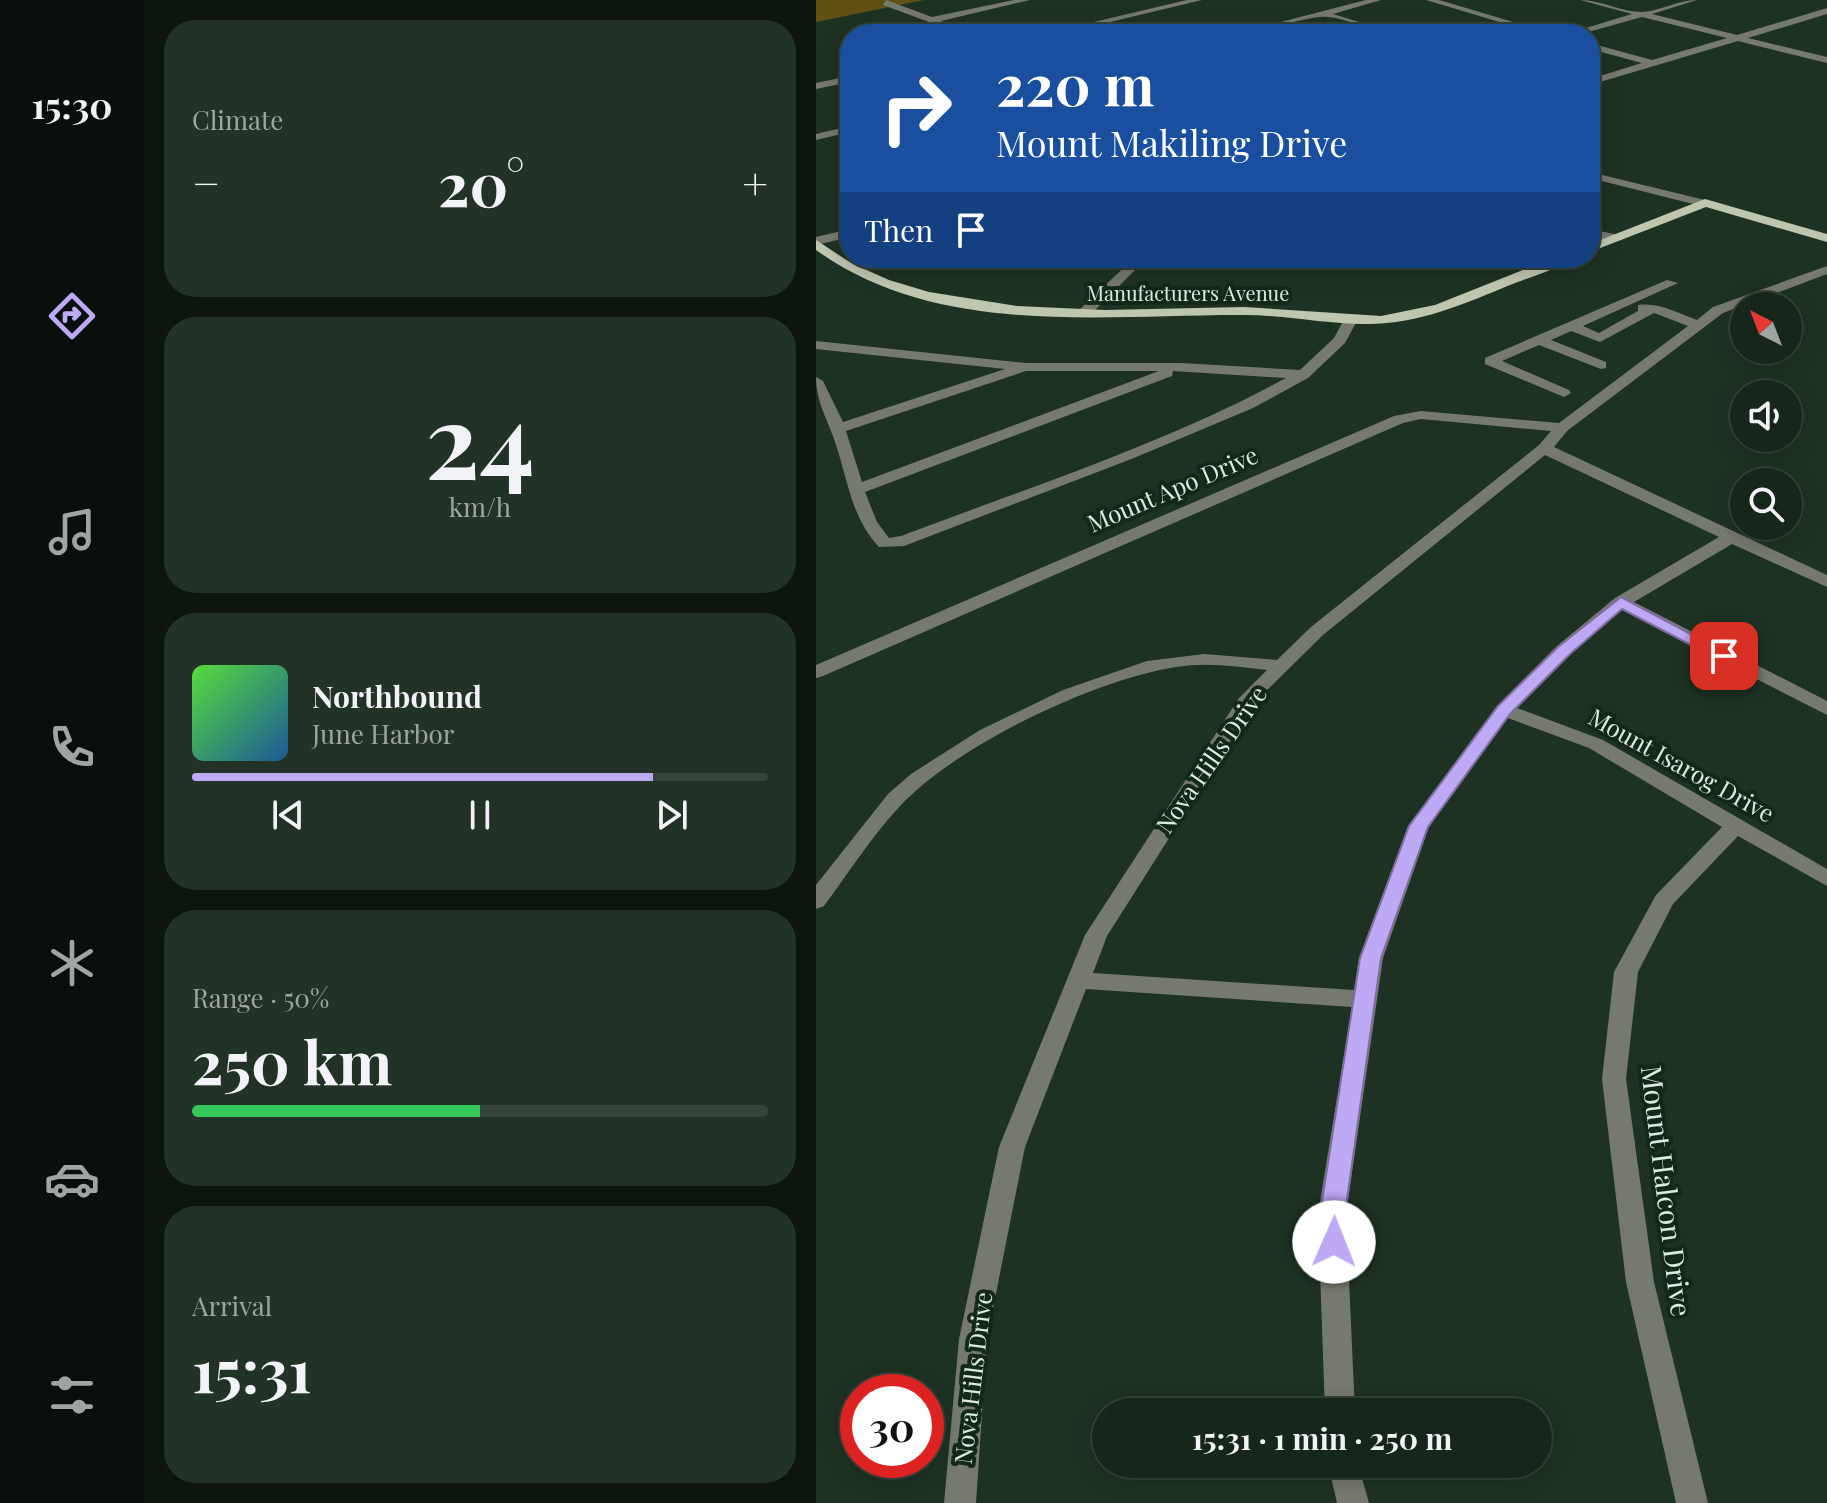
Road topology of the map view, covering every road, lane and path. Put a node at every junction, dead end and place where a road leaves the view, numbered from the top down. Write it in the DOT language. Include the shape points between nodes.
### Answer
graph roads {
  1 [pos="1026,0"];
  2 [pos="1198,0"];
  3 [pos="1377,0"];
  4 [pos="1430,0"];
  5 [pos="1584,0"];
  6 [pos="1693,0"];
  7 [pos="886,3"];
  8 [pos="1827,11"];
  9 [pos="1323,13"];
  10 [pos="1641,14"];
  11 [pos="1808,16"];
  12 [pos="931,20"];
  13 [pos="1827,21"];
  14 [pos="942,24"];
  15 [pos="1092,24"];
  16 [pos="1279,24"];
  17 [pos="1360,24"];
  18 [pos="1514,24"];
  19 [pos="1600,26"];
  20 [pos="1737,38"];
  21 [pos="1600,49"];
  22 [pos="1827,60"];
  23 [pos="1651,63"];
  24 [pos="1600,79"];
  25 [pos="840,81"];
  26 [pos="816,86"];
  27 [pos="840,131"];
  28 [pos="816,137"];
  29 [pos="1600,177"];
  30 [pos="1705,203"];
  31 [pos="1600,235"];
  32 [pos="840,236"];
  33 [pos="1615,238"];
  34 [pos="1827,238"];
  35 [pos="816,243"];
  36 [pos="1600,244"];
  37 [pos="840,262"];
  38 [pos="852,268"];
  39 [pos="1131,268"];
  40 [pos="1538,268"];
  41 [pos="1827,270"];
  42 [pos="1672,283"];
  43 [pos="1626,303"];
  44 [pos="1645,310"];
  45 [pos="1083,314"];
  46 [pos="1351,319"];
  47 [pos="1571,326"];
  48 [pos="1691,328"];
  49 [pos="1539,340"];
  50 [pos="816,345"];
  51 [pos="1601,365"];
  52 [pos="1026,367"];
  53 [pos="1181,367"];
  54 [pos="1303,375"];
  55 [pos="816,381"];
  56 [pos="1564,393"];
  57 [pos="1562,428"];
  58 [pos="837,429"];
  59 [pos="1544,448"];
  60 [pos="856,490"];
  61 [pos="1730,538"];
  62 [pos="1734,540"];
  63 [pos="1827,582"];
  64 [pos="1621,602"];
  65 [pos="1282,666"];
  66 [pos="816,672"];
  67 [pos="1827,709"];
  68 [pos="1504,710"];
  69 [pos="1736,825"];
  70 [pos="1827,879"];
  71 [pos="816,901"];
  72 [pos="1076,980"];
  73 [pos="1364,999"];
  74 [pos="1339,1398"];
  75 [pos="1347,1478"];
  76 [pos="960,1503"];
  77 [pos="1353,1503"];
  78 [pos="1692,1503"];
  1 -- 12 [label="street"];
  2 -- 15 [label="street"];
  3 -- 9 [label="street"];
  4 -- 18 [label="street"];
  5 -- 10 [label="street"];
  6 -- 10 [label="street"];
  7 -- 12 [label="street"];
  8 -- 11 [label="street"];
  9 -- 16 [label="street"];
  9 -- 17 [label="street"];
  10 -- 19 [label="street"];
  10 -- 20 [label="street"];
  11 -- 13 [label="street"];
  11 -- 20 [label="street"];
  12 -- 14 [label="street"];
  20 -- 22 [label="street"];
  20 -- 23 [label="street"];
  21 -- 23 [label="street"];
  23 -- 24 [label="street"];
  25 -- 26 [label="street"];
  27 -- 28 [label="street"];
  29 -- 30 [label="street"];
  30 -- 33 [label="main road"];
  30 -- 34 [label="main road"];
  31 -- 33 [label="street"];
  32 -- 35 [label="street"];
  33 -- 36 [label="main road"];
  35 -- 37 [label="main road, Manufacturers Avenue"];
  38 -- 45 [label="main road, Manufacturers Avenue" via="905,289 993,307"];
  39 -- 45 [label="street"];
  40 -- 46 [label="main road, Manufacturers Avenue" via="1415,315"];
  41 -- 48 [label="street, Nova Hills Drive" via="1748,297"];
  42 -- 43 [label="street"];
  43 -- 44 [label="street"];
  43 -- 47 [label="street"];
  44 -- 47 [label="street" via="1600,338"];
  44 -- 48 [label="street"];
  45 -- 46 [label="main road, Manufacturers Avenue" via="1255,310"];
  46 -- 54 [label="street" via="1340,340"];
  47 -- 49 [label="street"];
  48 -- 57 [label="street, Nova Hills Drive"];
  49 -- 51 [label="street"];
  49 -- 56 [label="street" via="1490,361"];
  50 -- 52 [label="street"];
  52 -- 53 [label="street"];
  52 -- 58 [label="street"];
  53 -- 54 [label="street"];
  53 -- 60 [label="street"];
  54 -- 60 [label="street" via="1248,405 1129,455 904,541 885,543 872,532"];
  55 -- 58 [label="street"];
  57 -- 59 [label="street, Nova Hills Drive"];
  57 -- 66 [label="street, Mount Apo Drive" via="1421,415 1399,419"];
  58 -- 60 [label="street"];
  59 -- 61 [label="street"];
  59 -- 65 [label="street, Nova Hills Drive" via="1317,631"];
  61 -- 64 [label="street"];
  62 -- 63 [label="street"];
  64 -- 67 [label="street"];
  64 -- 68 [label="street"];
  65 -- 71 [label="street" via="1217,659 1135,670 990,733 941,761 896,798"];
  65 -- 72 [label="street, Nova Hills Drive" via="1249,698 1201,768 1096,935"];
  68 -- 69 [label="street, Mount Isarog Drive" via="1596,744"];
  68 -- 73 [label="street" via="1419,826 1371,958"];
  69 -- 70 [label="street, Mount Isarog Drive"];
  69 -- 78 [label="street, Mount Halcon Drive" via="1664,900 1626,972 1614,1079 1640,1282"];
  72 -- 73 [label="street"];
  72 -- 76 [label="street, Nova Hills Drive" via="1012,1147 973,1339"];
  73 -- 74 [label="street" via="1332,1214"];
  75 -- 77 [label="street"];
}
